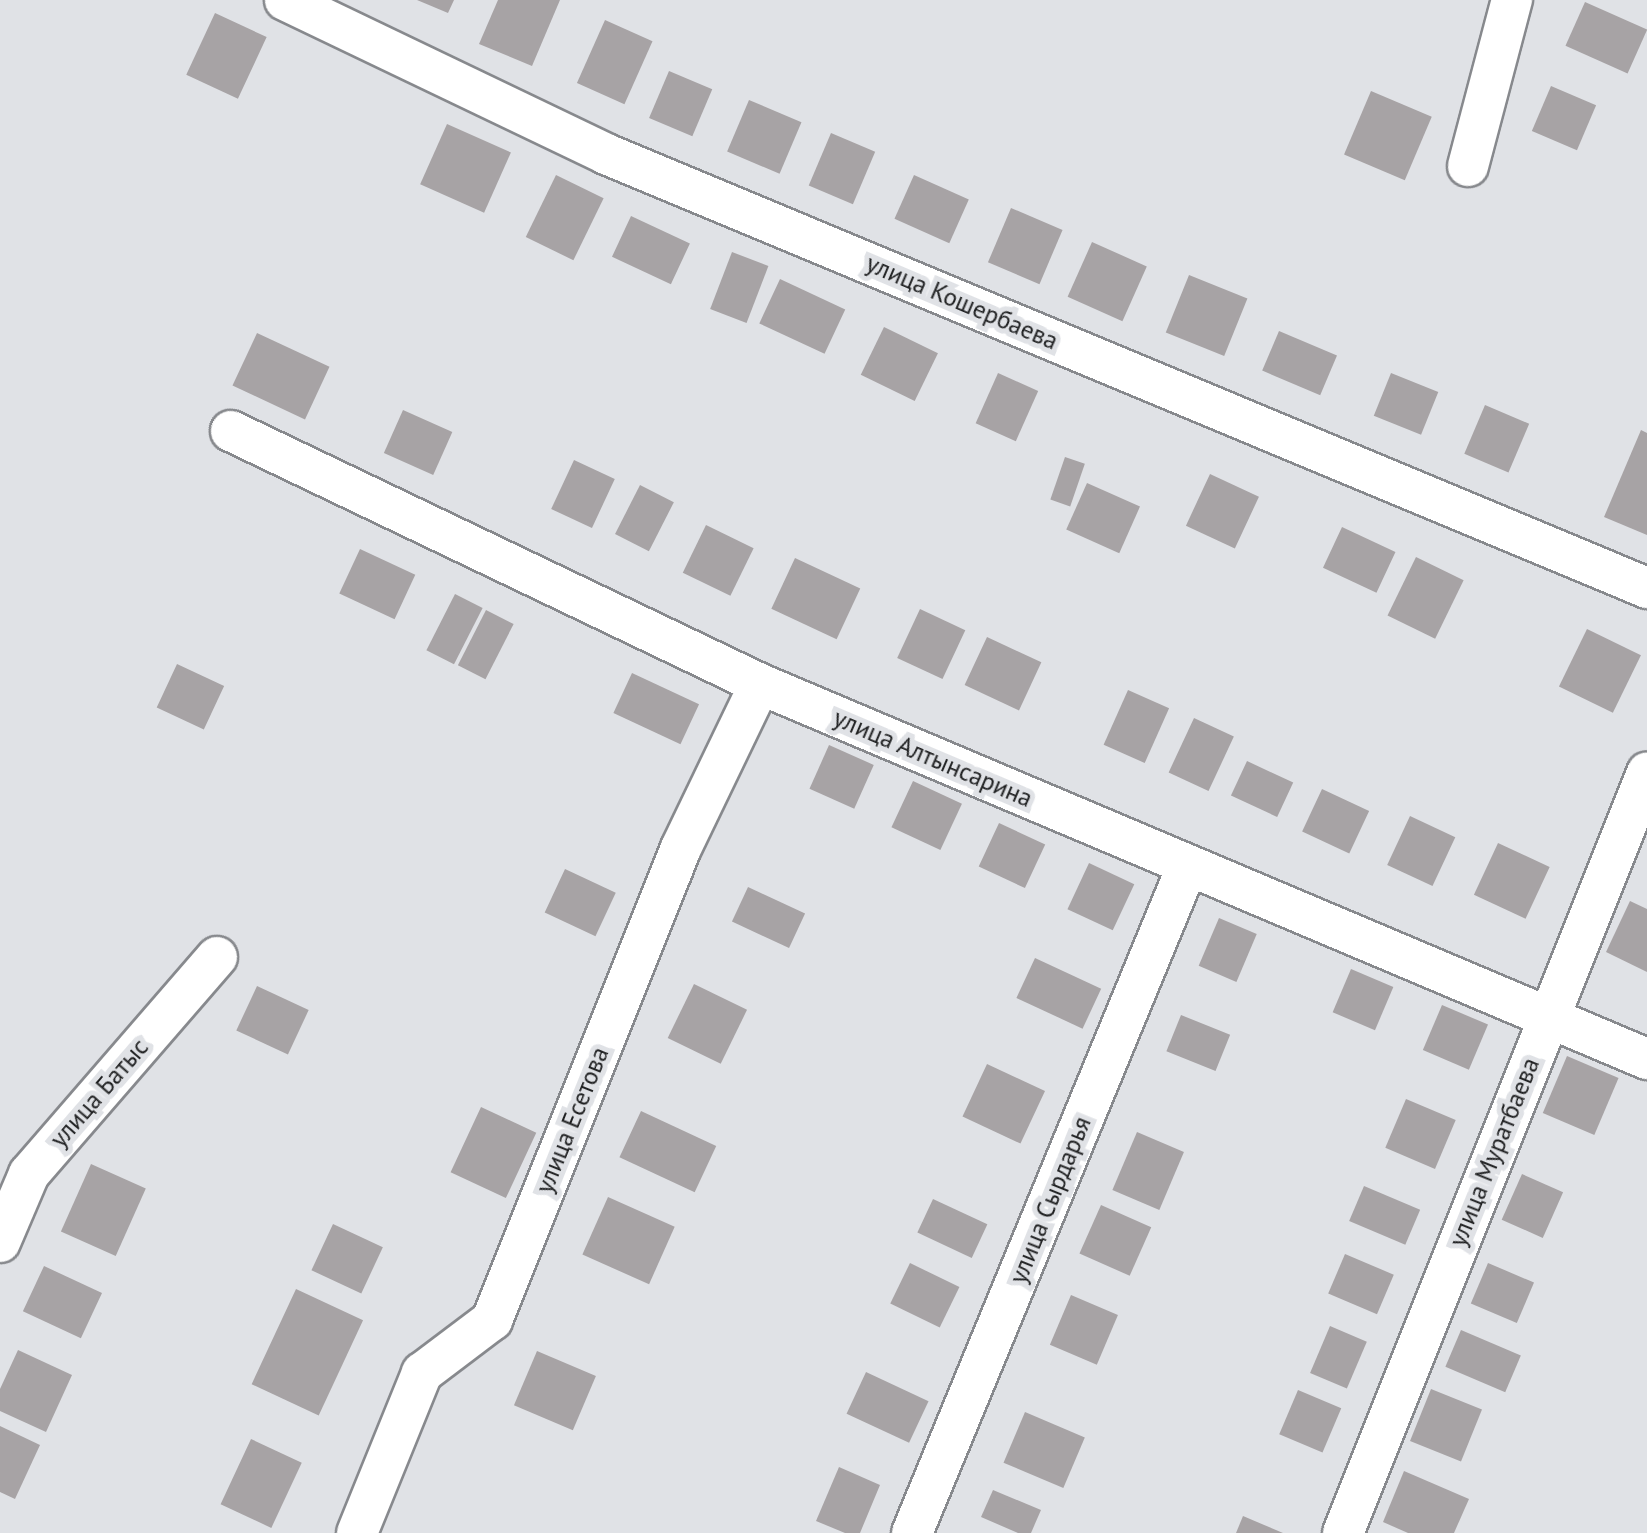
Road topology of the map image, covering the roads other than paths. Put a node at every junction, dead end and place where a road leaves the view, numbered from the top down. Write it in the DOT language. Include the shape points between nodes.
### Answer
graph roads {
  1 [pos="285,0"];
  2 [pos="1512,0"];
  3 [pos="1468,166"];
  4 [pos="232,431"];
  5 [pos="1647,588"];
  6 [pos="760,684"];
  7 [pos="1647,773"];
  8 [pos="1187,867"];
  9 [pos="217,957"];
  10 [pos="1547,1018"];
  11 [pos="1647,1059"];
  12 [pos="0,1242"];
  13 [pos="357,1533"];
  14 [pos="912,1533"];
  15 [pos="1344,1533"];
  1 -- 5 [label="street, улица Кошербаева" via="606,154"];
  2 -- 3 [label="street"];
  4 -- 6 [label="street, улица Алтынсарина"];
  6 -- 8 [label="street, улица Алтынсарина"];
  6 -- 13 [label="street, улица Есетова" via="680,848 492,1320 422,1373"];
  7 -- 10 [label="street, улица Муратбаева"];
  8 -- 10 [label="street, улица Алтынсарина"];
  8 -- 14 [label="street, улица Сырдарья"];
  9 -- 12 [label="street, улица Батыс" via="29,1174"];
  10 -- 11 [label="street, улица Алтынсарина"];
  10 -- 15 [label="street, улица Муратбаева"];
}
